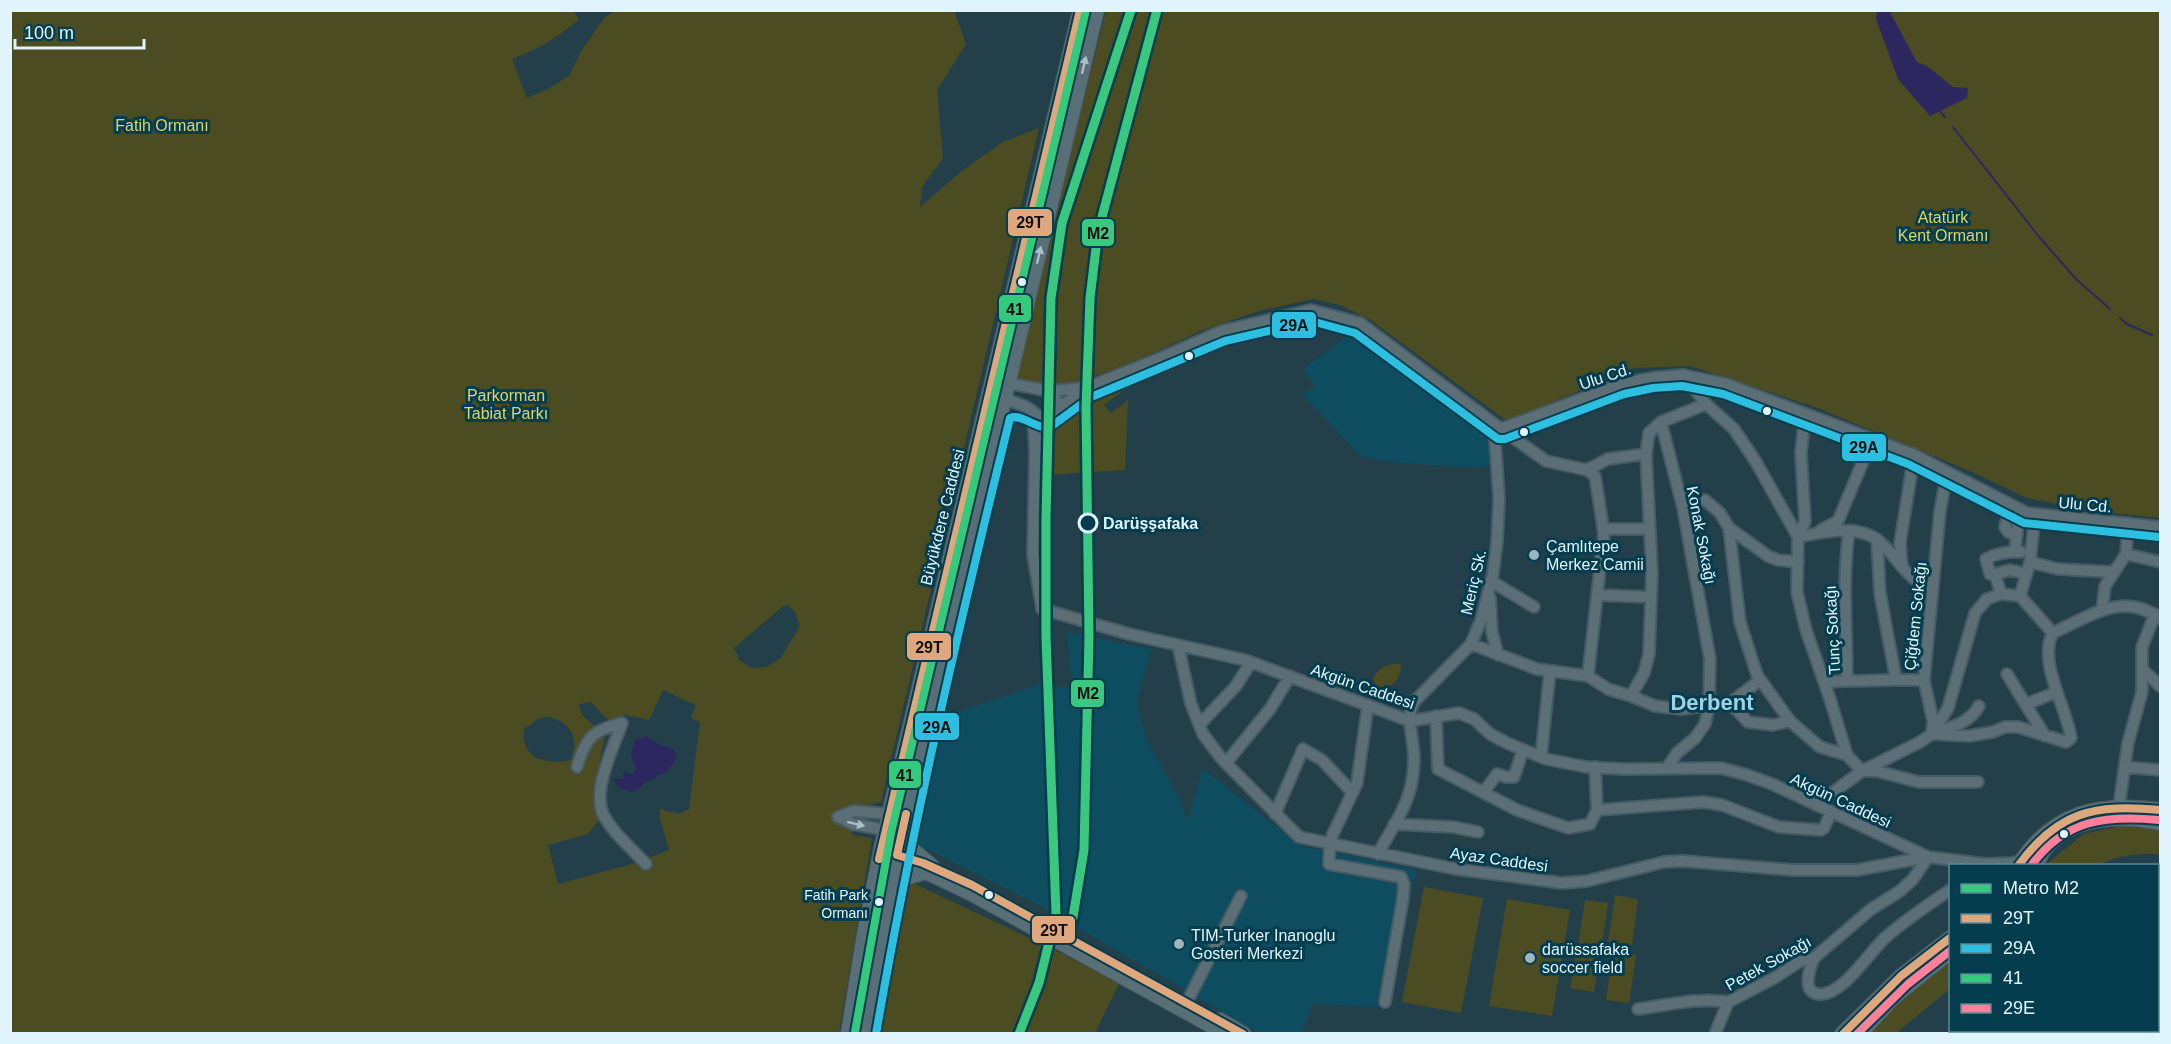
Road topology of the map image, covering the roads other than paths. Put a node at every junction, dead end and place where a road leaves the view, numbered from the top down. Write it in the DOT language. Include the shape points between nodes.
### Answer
graph roads {
  1 [pos="1080,10"];
  2 [pos="1097,10"];
  3 [pos="1683,375"];
  4 [pos="1011,381"];
  5 [pos="991,387"];
  6 [pos="1086,388"];
  7 [pos="1046,390"];
  8 [pos="1008,404"];
  9 [pos="1706,404"];
  10 [pos="1031,411"];
  11 [pos="1055,412"];
  12 [pos="1805,414"];
  13 [pos="1660,422"];
  14 [pos="1498,427"];
  15 [pos="1872,440"];
  16 [pos="1035,453"];
  17 [pos="1646,454"];
  18 [pos="1914,456"];
  19 [pos="1587,470"];
  20 [pos="1947,473"];
  21 [pos="1682,503"];
  22 [pos="2035,514"];
  23 [pos="2128,523"];
  24 [pos="2160,527"];
  25 [pos="1730,528"];
  26 [pos="1603,529"];
  27 [pos="1650,529"];
  28 [pos="1849,531"];
  29 [pos="2033,535"];
  30 [pos="1798,537"];
  31 [pos="1877,539"];
  32 [pos="2015,552"];
  33 [pos="2126,554"];
  34 [pos="2030,558"];
  35 [pos="1798,562"];
  36 [pos="2160,562"];
  37 [pos="1902,567"];
  38 [pos="2113,572"];
  39 [pos="1995,574"];
  40 [pos="2026,574"];
  41 [pos="1490,585"];
  42 [pos="1932,589"];
  43 [pos="2001,594"];
  44 [pos="1597,595"];
  45 [pos="2020,596"];
  46 [pos="1650,597"];
  47 [pos="1534,607"];
  48 [pos="2102,610"];
  49 [pos="2158,617"];
  50 [pos="2053,633"];
  51 [pos="1471,644"];
  52 [pos="1178,645"];
  53 [pos="1498,655"];
  54 [pos="1251,662"];
  55 [pos="1551,671"];
  56 [pos="2144,671"];
  57 [pos="2007,674"];
  58 [pos="1290,676"];
  59 [pos="1588,676"];
  60 [pos="1760,680"];
  61 [pos="1896,680"];
  62 [pos="1924,680"];
  63 [pos="1847,681"];
  64 [pos="1824,682"];
  65 [pos="2160,686"];
  66 [pos="2057,692"];
  67 [pos="1631,696"];
  68 [pos="1730,703"];
  69 [pos="2026,704"];
  70 [pos="1368,705"];
  71 [pos="1709,705"];
  72 [pos="1979,706"];
  73 [pos="1436,716"];
  74 [pos="1410,721"];
  75 [pos="1790,721"];
  76 [pos="1200,724"];
  77 [pos="1932,734"];
  78 [pos="2045,736"];
  79 [pos="1523,750"];
  80 [pos="1847,755"];
  81 [pos="1541,757"];
  82 [pos="1226,763"];
  83 [pos="2125,766"];
  84 [pos="577,767"];
  85 [pos="1595,767"];
  86 [pos="1667,768"];
  87 [pos="2160,770"];
  88 [pos="1862,771"];
  89 [pos="1978,782"];
  90 [pos="1352,792"];
  91 [pos="1484,792"];
  92 [pos="1816,805"];
  93 [pos="2119,806"];
  94 [pos="891,808"];
  95 [pos="1597,810"];
  96 [pos="2160,810"];
  97 [pos="1831,812"];
  98 [pos="1275,814"];
  99 [pos="2160,823"];
  100 [pos="1394,824"];
  101 [pos="886,830"];
  102 [pos="1478,832"];
  103 [pos="901,835"];
  104 [pos="1330,844"];
  105 [pos="1378,854"];
  106 [pos="1928,857"];
  107 [pos="890,858"];
  108 [pos="2019,863"];
  109 [pos="646,864"];
  110 [pos="1979,864"];
  111 [pos="1999,864"];
  112 [pos="2037,864"];
  113 [pos="929,869"];
  114 [pos="891,884"];
  115 [pos="1949,891"];
  116 [pos="1241,896"];
  117 [pos="1949,939"];
  118 [pos="1949,953"];
  119 [pos="1814,958"];
  120 [pos="1187,1002"];
  121 [pos="1385,1002"];
  122 [pos="1728,1002"];
  123 [pos="1638,1009"];
  124 [pos="848,1034"];
  125 [pos="865,1034"];
  126 [pos="1226,1034"];
  127 [pos="1244,1034"];
  128 [pos="1715,1034"];
  129 [pos="1842,1034"];
  130 [pos="1860,1034"];
  1 -- 5 [label="main road, Büyükdere Caddesi"];
  4 -- 2 [label="main road, Büyükdere Caddesi, one-way"];
  3 -- 9 [label="street"];
  3 -- 12 [label="street, Ulu Cd." via="1726,384"];
  3 -- 14 [label="street, Ulu Cd." via="1621,384"];
  4 -- 5 [label="main road"];
  4 -- 7 [label="street"];
  4 -- 8 [label="main road, Büyükdere Caddesi"];
  5 -- 8 [label="main road"];
  5 -- 94 [label="main road, Büyükdere Caddesi"];
  6 -- 7 [label="street"];
  6 -- 11 [label="street"];
  6 -- 14 [label="street" via="1222,331 1311,310 1360,323"];
  7 -- 10 [label="street" via="1032,396"];
  7 -- 11 [label="street" via="1058,401"];
  8 -- 10 [label="street"];
  8 -- 103 [label="main road, Büyükdere Caddesi"];
  9 -- 13 [label="street"];
  9 -- 30 [label="street" via="1734,429"];
  10 -- 11 [label="street" via="1041,418"];
  10 -- 16 [label="street, Akgün Caddesi"];
  11 -- 16 [label="street, Akgün Caddesi"];
  12 -- 15 [label="street, Ulu Cd."];
  12 -- 30 [label="street" via="1805,521"];
  13 -- 17 [label="street" via="1649,433"];
  13 -- 21 [label="street, Konak Sokağı"];
  14 -- 19 [label="street" via="1546,461"];
  14 -- 41 [label="street, Meriç Sk." via="1497,542"];
  15 -- 18 [label="street, Ulu Cd."];
  15 -- 30 [label="street" via="1838,521"];
  16 -- 52 [label="street, Akgün Caddesi" via="1033,555 1042,609"];
  17 -- 19 [label="street" via="1608,459"];
  17 -- 27 [label="street"];
  18 -- 20 [label="street, Ulu Cd."];
  18 -- 37 [label="street" via="1900,543"];
  19 -- 26 [label="street" via="1595,476"];
  20 -- 22 [label="street, Ulu Cd."];
  20 -- 42 [label="street, Çiğdem Sokağı"];
  21 -- 25 [label="street" via="1705,500"];
  21 -- 71 [label="street, Konak Sokağı" via="1710,659"];
  22 -- 23 [label="street, Ulu Cd."];
  22 -- 29 [label="street"];
  23 -- 24 [label="street, Ulu Cd."];
  23 -- 33 [label="street"];
  25 -- 35 [label="street" via="1768,556"];
  25 -- 60 [label="street" via="1740,622"];
  26 -- 27 [label="street"];
  26 -- 44 [label="street"];
  27 -- 46 [label="street"];
  28 -- 30 [label="street"];
  28 -- 31 [label="street"];
  28 -- 63 [label="street, Tunç Sokağı" via="1844,562"];
  29 -- 32 [label="street" via="2017,533"];
  29 -- 34 [label="street"];
  30 -- 35 [label="street"];
  31 -- 37 [label="street"];
  31 -- 61 [label="street" via="1880,593"];
  32 -- 34 [label="street"];
  32 -- 39 [label="street" via="1986,559 1990,574"];
  33 -- 36 [label="street"];
  33 -- 38 [label="street"];
  34 -- 38 [label="street" via="2058,570"];
  34 -- 40 [label="street"];
  35 -- 64 [label="street" via="1797,592"];
  37 -- 42 [label="street"];
  38 -- 48 [label="street" via="2105,586"];
  39 -- 40 [label="street" via="2010,570"];
  39 -- 43 [label="street"];
  40 -- 45 [label="street"];
  41 -- 47 [label="street"];
  41 -- 51 [label="street, Meriç Sk."];
  41 -- 53 [label="street" via="1492,632"];
  42 -- 62 [label="street, Çiğdem Sokağı"];
  43 -- 45 [label="street"];
  43 -- 77 [label="street" via="1988,599 1975,613 1948,708"];
  44 -- 46 [label="street"];
  44 -- 59 [label="street"];
  45 -- 50 [label="street"];
  46 -- 67 [label="street" via="1649,654"];
  48 -- 49 [label="street" via="2131,606"];
  48 -- 50 [label="street"];
  49 -- 56 [label="street" via="2142,647"];
  50 -- 66 [label="street" via="2049,658"];
  51 -- 53 [label="street"];
  51 -- 74 [label="street, Meriç Sk." via="1414,702"];
  52 -- 54 [label="street, Akgün Caddesi"];
  52 -- 76 [label="street, Ayaz Caddesi" via="1191,704"];
  53 -- 55 [label="street"];
  54 -- 58 [label="street, Akgün Caddesi"];
  54 -- 76 [label="street" via="1236,686"];
  55 -- 59 [label="street"];
  55 -- 81 [label="street"];
  56 -- 65 [label="street"];
  56 -- 83 [label="street"];
  57 -- 69 [label="street"];
  58 -- 70 [label="street, Akgün Caddesi"];
  58 -- 82 [label="street" via="1270,709"];
  59 -- 67 [label="street" via="1608,689"];
  60 -- 68 [label="street"];
  60 -- 75 [label="street"];
  61 -- 62 [label="street, Tunç Sokağı"];
  61 -- 63 [label="street, Tunç Sokağı"];
  62 -- 77 [label="street, Çiğdem Sokağı"];
  63 -- 64 [label="street"];
  64 -- 80 [label="street"];
  66 -- 69 [label="street"];
  66 -- 78 [label="street" via="2071,738 2066,742"];
  67 -- 71 [label="street" via="1655,706 1680,709"];
  68 -- 71 [label="street"];
  68 -- 75 [label="street" via="1748,722 1773,725"];
  69 -- 78 [label="street"];
  70 -- 74 [label="street, Akgün Caddesi"];
  70 -- 90 [label="street"];
  71 -- 86 [label="street, Konak Sokağı" via="1705,724"];
  72 -- 77 [label="street" via="1974,716"];
  73 -- 74 [label="street, Akgün Caddesi"];
  73 -- 79 [label="street, Akgün Caddesi" via="1460,713"];
  73 -- 91 [label="street" via="1438,770"];
  74 -- 100 [label="street" via="1414,758 1411,787"];
  75 -- 80 [label="street" via="1820,747"];
  76 -- 82 [label="street, Ayaz Caddesi" via="1203,734"];
  77 -- 78 [label="street" via="1969,736 2018,727"];
  77 -- 88 [label="street"];
  79 -- 81 [label="street, Akgün Caddesi"];
  79 -- 91 [label="street" via="1514,777 1497,774"];
  80 -- 88 [label="street"];
  81 -- 85 [label="street, Akgün Caddesi"];
  82 -- 98 [label="street, Ayaz Caddesi"];
  83 -- 87 [label="street"];
  83 -- 93 [label="street"];
  84 -- 109 [label="street" via="583,745 591,735 622,723 599,799 603,813"];
  85 -- 86 [label="street, Akgün Caddesi"];
  85 -- 95 [label="street"];
  86 -- 92 [label="street, Akgün Caddesi" via="1721,768"];
  88 -- 89 [label="street" via="1919,782"];
  88 -- 92 [label="street"];
  90 -- 98 [label="street" via="1322,760 1304,749"];
  90 -- 104 [label="street"];
  91 -- 95 [label="street" via="1517,810 1568,828 1590,824"];
  92 -- 97 [label="street, Akgün Caddesi"];
  93 -- 96 [label="main road"];
  93 -- 108 [label="main road" via="2093,809 2061,821"];
  94 -- 101 [label="main road, Büyükdere Caddesi"];
  94 -- 101 [label="street, one-way" via="854,811 838,818"];
  94 -- 107 [label="main road" via="895,817"];
  95 -- 97 [label="street" via="1703,802 1722,805 1779,827 1821,830"];
  97 -- 106 [label="street, Akgün Caddesi"];
  98 -- 104 [label="street, Ayaz Caddesi" via="1299,837"];
  99 -- 112 [label="main road" via="2136,818 2076,825 2044,849"];
  100 -- 102 [label="street"];
  100 -- 105 [label="street"];
  101 -- 107 [label="main road, Büyükdere Caddesi"];
  103 -- 107 [label="main road, Büyükdere Caddesi"];
  103 -- 113 [label="main road"];
  104 -- 105 [label="street, Ayaz Caddesi"];
  104 -- 121 [label="street" via="1329,864 1401,877 1404,884"];
  105 -- 106 [label="street, Ayaz Caddesi" via="1562,883 1673,862 1857,870"];
  106 -- 110 [label="street, Akgün Caddesi"];
  106 -- 119 [label="street, Petek Sokağı" via="1914,879"];
  107 -- 113 [label="main road"];
  107 -- 114 [label="main road, Büyükdere Caddesi"];
  107 -- 124 [label="main road, Büyükdere Caddesi" via="864,934"];
  108 -- 111 [label="street, Akgün Caddesi"];
  113 -- 114 [label="main road"];
  113 -- 120 [label="main road" via="967,883"];
  113 -- 126 [label="main road"];
  114 -- 125 [label="main road, Büyükdere Caddesi"];
  115 -- 119 [label="street" via="1885,938 1856,973 1826,993 1812,992 1808,985"];
  116 -- 120 [label="street"];
  117 -- 129 [label="main road" via="1901,976"];
  118 -- 130 [label="main road" via="1893,998"];
  119 -- 122 [label="street, Petek Sokağı" via="1800,961"];
  120 -- 127 [label="main road"];
  122 -- 123 [label="street" via="1692,1001"];
  122 -- 128 [label="street, Petek Sokağı"];
}
